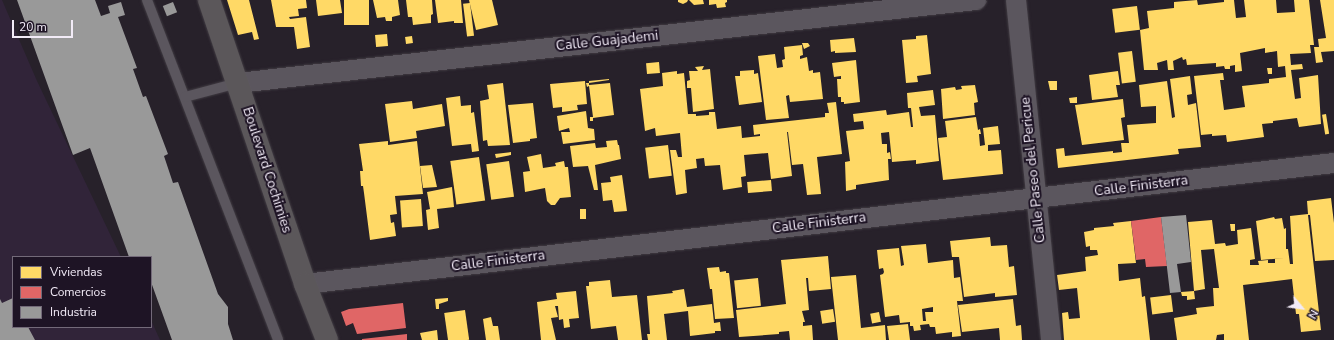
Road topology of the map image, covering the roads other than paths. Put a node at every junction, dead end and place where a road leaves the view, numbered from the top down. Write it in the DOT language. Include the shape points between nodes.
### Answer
graph roads {
  1 [pos="147,0"];
  2 [pos="209,0"];
  3 [pos="976,0"];
  4 [pos="1016,0"];
  5 [pos="238,83"];
  6 [pos="185,97"];
  7 [pos="1334,163"];
  8 [pos="1036,198"];
  9 [pos="305,284"];
  10 [pos="278,340"];
  11 [pos="327,340"];
  12 [pos="1051,340"];
  1 -- 6 [label="lane"];
  2 -- 5 [label="main road, Boulevard Cochimies"];
  3 -- 5 [label="street, Calle Guajademi"];
  4 -- 8 [label="street, Calle Paseo del Pericue"];
  5 -- 6 [label="lane"];
  5 -- 9 [label="main road, Boulevard Cochimies"];
  6 -- 10 [label="lane"];
  7 -- 8 [label="street, Calle Finisterra"];
  8 -- 9 [label="street, Calle Finisterra"];
  8 -- 12 [label="street, Calle Paseo del Pericue"];
  9 -- 11 [label="main road, Boulevard Cochimies"];
}
